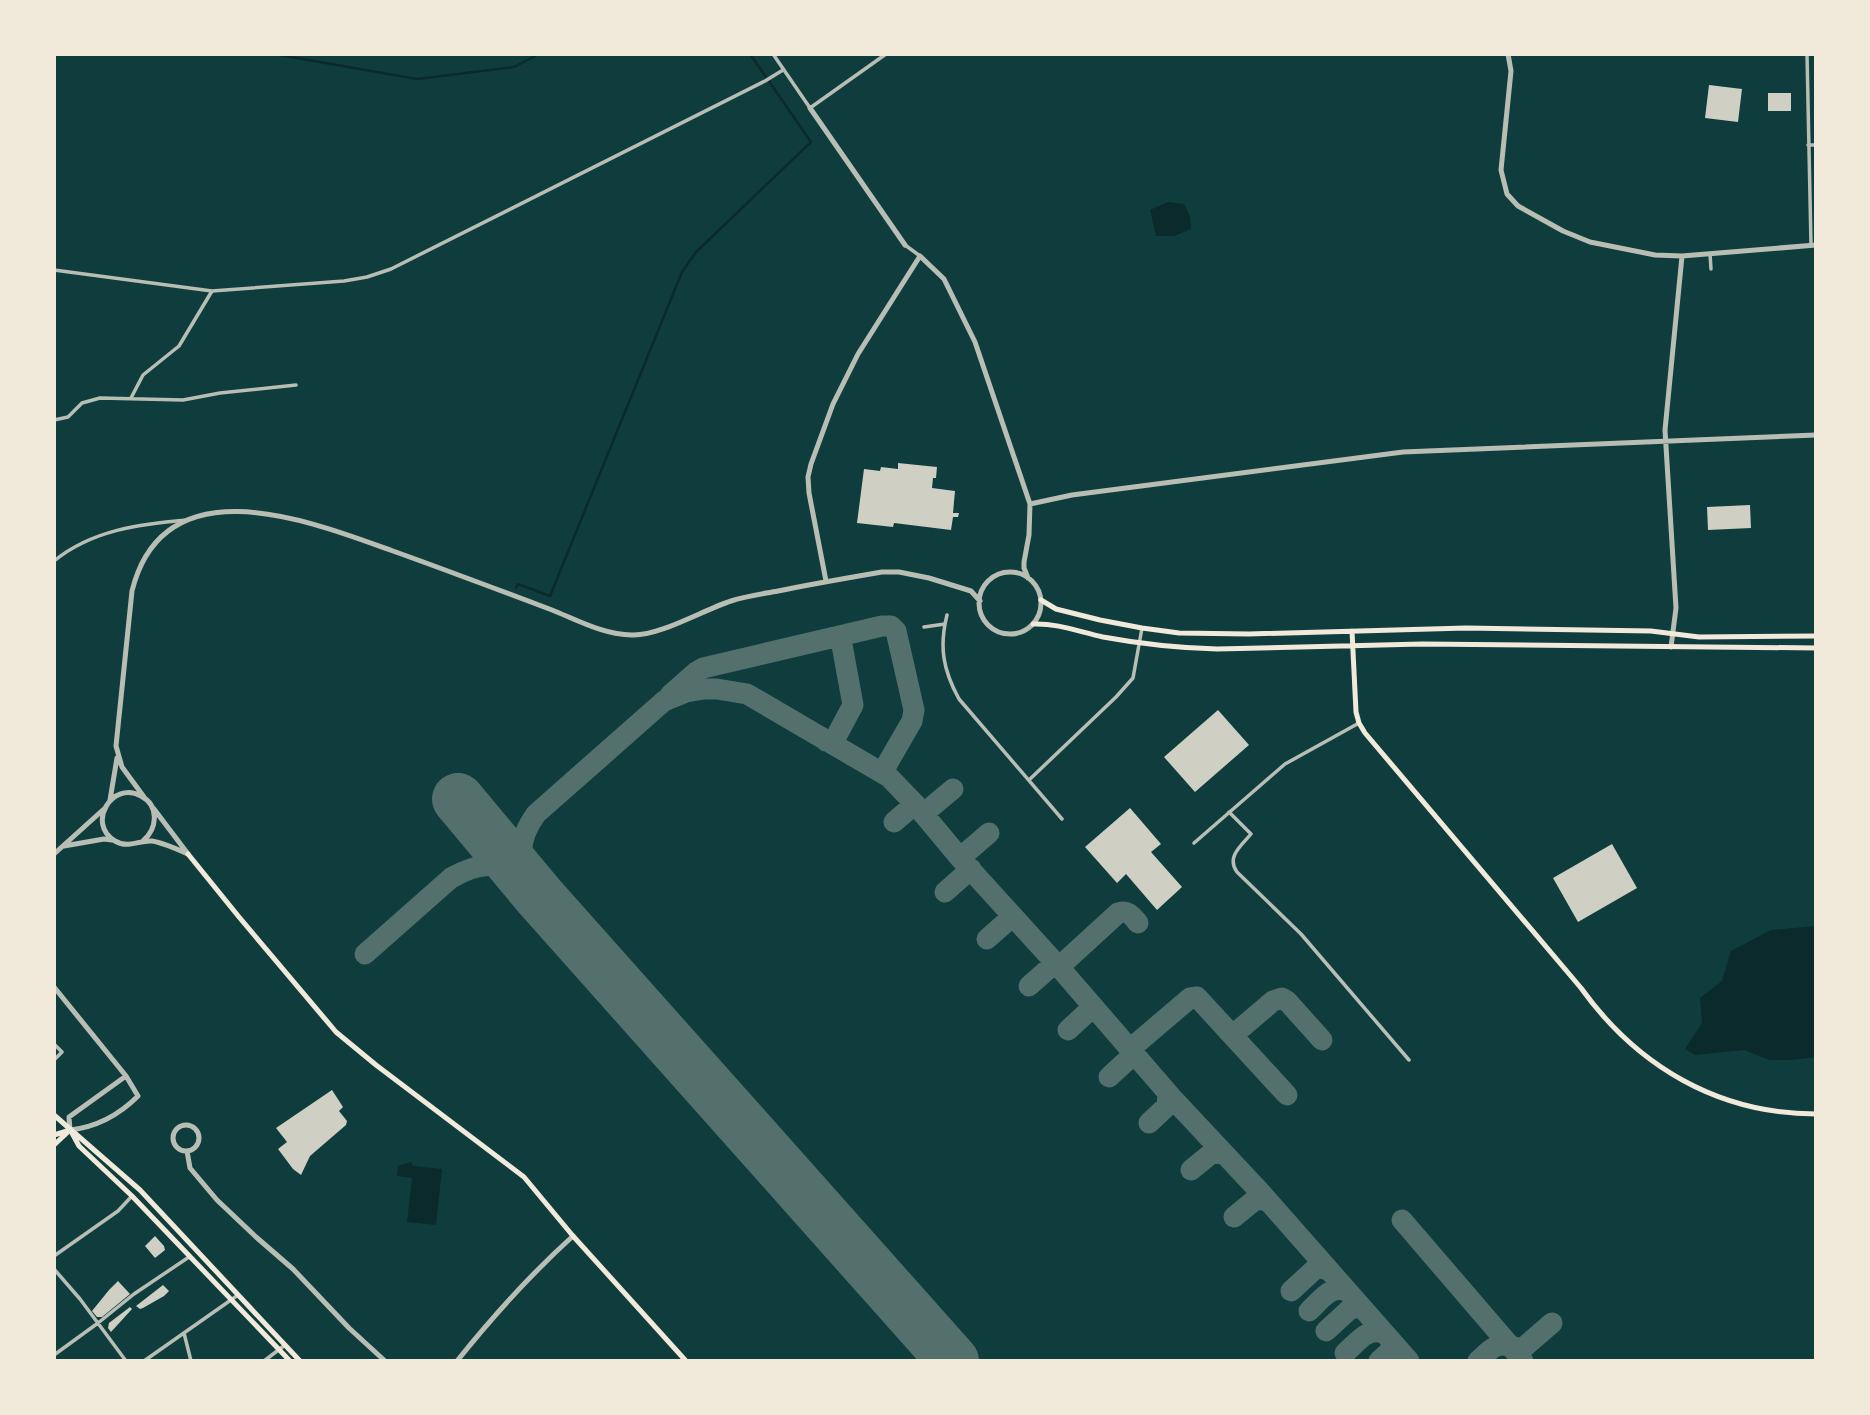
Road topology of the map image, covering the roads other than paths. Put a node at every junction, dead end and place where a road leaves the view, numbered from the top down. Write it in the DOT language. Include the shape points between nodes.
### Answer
graph roads {
  1 [pos="773,54"];
  2 [pos="886,54"];
  3 [pos="1508,54"];
  4 [pos="1807,54"];
  5 [pos="783,70"];
  6 [pos="810,108"];
  7 [pos="1808,145"];
  8 [pos="1816,145"];
  9 [pos="905,245"];
  10 [pos="1813,245"];
  11 [pos="1710,254"];
  12 [pos="920,256"];
  13 [pos="1682,256"];
  14 [pos="1711,269"];
  15 [pos="54,270"];
  16 [pos="212,291"];
  17 [pos="296,385"];
  18 [pos="131,398"];
  19 [pos="54,420"];
  20 [pos="1816,435"];
  21 [pos="1666,440"];
  22 [pos="1030,504"];
  23 [pos="189,519"];
  24 [pos="54,561"];
  25 [pos="1024,562"];
  26 [pos="1012,573"];
  27 [pos="1028,578"];
  28 [pos="826,581"];
  29 [pos="984,588"];
  30 [pos="971,591"];
  31 [pos="1041,600"];
  32 [pos="980,601"];
  33 [pos="947,615"];
  34 [pos="945,624"];
  35 [pos="1033,624"];
  36 [pos="924,627"];
  37 [pos="1142,628"];
  38 [pos="1352,631"];
  39 [pos="1672,634"];
  40 [pos="1816,636"];
  41 [pos="1140,643"];
  42 [pos="1353,646"];
  43 [pos="1671,647"];
  44 [pos="1816,648"];
  45 [pos="1359,723"];
  46 [pos="117,755"];
  47 [pos="1029,780"];
  48 [pos="144,797"];
  49 [pos="109,801"];
  50 [pos="152,807"];
  51 [pos="104,808"];
  52 [pos="1229,812"];
  53 [pos="1062,819"];
  54 [pos="114,841"];
  55 [pos="143,841"];
  56 [pos="1194,843"];
  57 [pos="64,846"];
  58 [pos="54,854"];
  59 [pos="188,854"];
  60 [pos="54,987"];
  61 [pos="54,1044"];
  62 [pos="54,1060"];
  63 [pos="1409,1060"];
  64 [pos="126,1076"];
  65 [pos="1816,1114"];
  66 [pos="54,1115"];
  67 [pos="70,1130"];
  68 [pos="54,1135"];
  69 [pos="54,1145"];
  70 [pos="187,1151"];
  71 [pos="132,1196"];
  72 [pos="573,1236"];
  73 [pos="54,1256"];
  74 [pos="189,1256"];
  75 [pos="54,1269"];
  76 [pos="238,1295"];
  77 [pos="230,1301"];
  78 [pos="98,1323"];
  79 [pos="184,1333"];
  80 [pos="282,1347"];
  81 [pos="54,1354"];
  82 [pos="126,1361"];
  83 [pos="144,1361"];
  84 [pos="191,1361"];
  85 [pos="264,1361"];
  86 [pos="290,1361"];
  87 [pos="300,1361"];
  88 [pos="385,1361"];
  89 [pos="457,1361"];
  90 [pos="686,1361"];
  1 -- 5 [label="street"];
  2 -- 6 [label="street"];
  3 -- 13 [label="street" via="1511,71 1501,170 1507,194 1518,206 1590,242"];
  4 -- 7 [label="street"];
  5 -- 6 [label="street"];
  5 -- 16 [label="street" via="391,269 344,281"];
  6 -- 9 [label="street"];
  7 -- 8 [label="street"];
  7 -- 10 [label="street"];
  9 -- 12 [label="street"];
  10 -- 11 [label="street"];
  11 -- 13 [label="street"];
  11 -- 14 [label="street"];
  12 -- 22 [label="street" via="944,279 975,342"];
  12 -- 28 [label="street" via="839,390 811,464 809,493"];
  13 -- 21 [label="street"];
  15 -- 16 [label="street"];
  16 -- 18 [label="street" via="179,346 143,375"];
  17 -- 18 [label="street" via="183,400"];
  18 -- 19 [label="street" via="82,402 68,417"];
  20 -- 21 [label="street"];
  21 -- 22 [label="street" via="1403,452"];
  21 -- 39 [label="street" via="1676,608"];
  22 -- 25 [label="street"];
  23 -- 24 [label="street" via="105,533"];
  23 -- 28 [label="street" via="259,512 311,522 599,629 631,635 655,632 734,600"];
  23 -- 46 [label="street" via="156,542 136,575"];
  25 -- 26 [label="street"];
  25 -- 27 [label="street"];
  26 -- 27 [label="street"];
  26 -- 29 [label="street" via="996,576"];
  27 -- 31 [label="street"];
  28 -- 30 [label="street" via="899,572"];
  29 -- 30 [label="street"];
  29 -- 32 [label="street"];
  30 -- 32 [label="street"];
  31 -- 35 [label="street"];
  31 -- 37 [label="main road" via="1056,609"];
  32 -- 35 [label="street" via="985,621 998,631 1017,633"];
  33 -- 34 [label="street"];
  34 -- 36 [label="street"];
  34 -- 47 [label="street" via="943,654 951,685"];
  35 -- 41 [label="main road"];
  37 -- 38 [label="main road" via="1217,634"];
  37 -- 41 [label="street"];
  38 -- 39 [label="main road" via="1466,628"];
  38 -- 42 [label="main road"];
  39 -- 40 [label="main road"];
  39 -- 43 [label="street"];
  41 -- 42 [label="main road" via="1217,649"];
  41 -- 47 [label="street" via="1133,678"];
  42 -- 43 [label="main road"];
  42 -- 45 [label="main road"];
  43 -- 44 [label="main road"];
  45 -- 52 [label="street" via="1285,764"];
  45 -- 65 [label="main road" via="1619,1034 1683,1082 1733,1103"];
  46 -- 48 [label="street"];
  46 -- 49 [label="street"];
  47 -- 53 [label="street"];
  48 -- 49 [label="street" via="129,792"];
  48 -- 50 [label="street"];
  49 -- 51 [label="street"];
  50 -- 55 [label="street" via="154,825"];
  50 -- 59 [label="street"];
  51 -- 54 [label="street" via="103,826"];
  51 -- 57 [label="street"];
  52 -- 56 [label="street"];
  52 -- 63 [label="street" via="1251,834 1233,858 1237,872 1301,934"];
  54 -- 55 [label="street" via="129,845"];
  54 -- 57 [label="street"];
  55 -- 59 [label="street"];
  57 -- 58 [label="street"];
  59 -- 72 [label="main road" via="336,1032 524,1177"];
  60 -- 64 [label="street"];
  61 -- 62 [label="street" via="62,1052"];
  64 -- 67 [label="street" via="69,1117"];
  64 -- 67 [label="street" via="138,1096 110,1119"];
  66 -- 67 [label="main road"];
  67 -- 68 [label="main road"];
  67 -- 69 [label="main road"];
  67 -- 71 [label="main road" via="79,1146"];
  67 -- 76 [label="main road" via="139,1190"];
  70 -- 70 [label="street" via="199,1140 195,1129 183,1126 174,1139"];
  70 -- 88 [label="street" via="190,1168 217,1200"];
  71 -- 73 [label="street"];
  71 -- 74 [label="main road"];
  72 -- 89 [label="street" via="509,1298"];
  72 -- 90 [label="main road"];
  74 -- 77 [label="main road"];
  74 -- 78 [label="street"];
  75 -- 78 [label="street"];
  76 -- 77 [label="street"];
  76 -- 80 [label="main road"];
  77 -- 79 [label="street"];
  77 -- 80 [label="main road"];
  78 -- 81 [label="street"];
  78 -- 82 [label="street"];
  79 -- 83 [label="street"];
  79 -- 84 [label="street"];
  80 -- 85 [label="street"];
  80 -- 86 [label="main road"];
  80 -- 87 [label="main road"];
}
